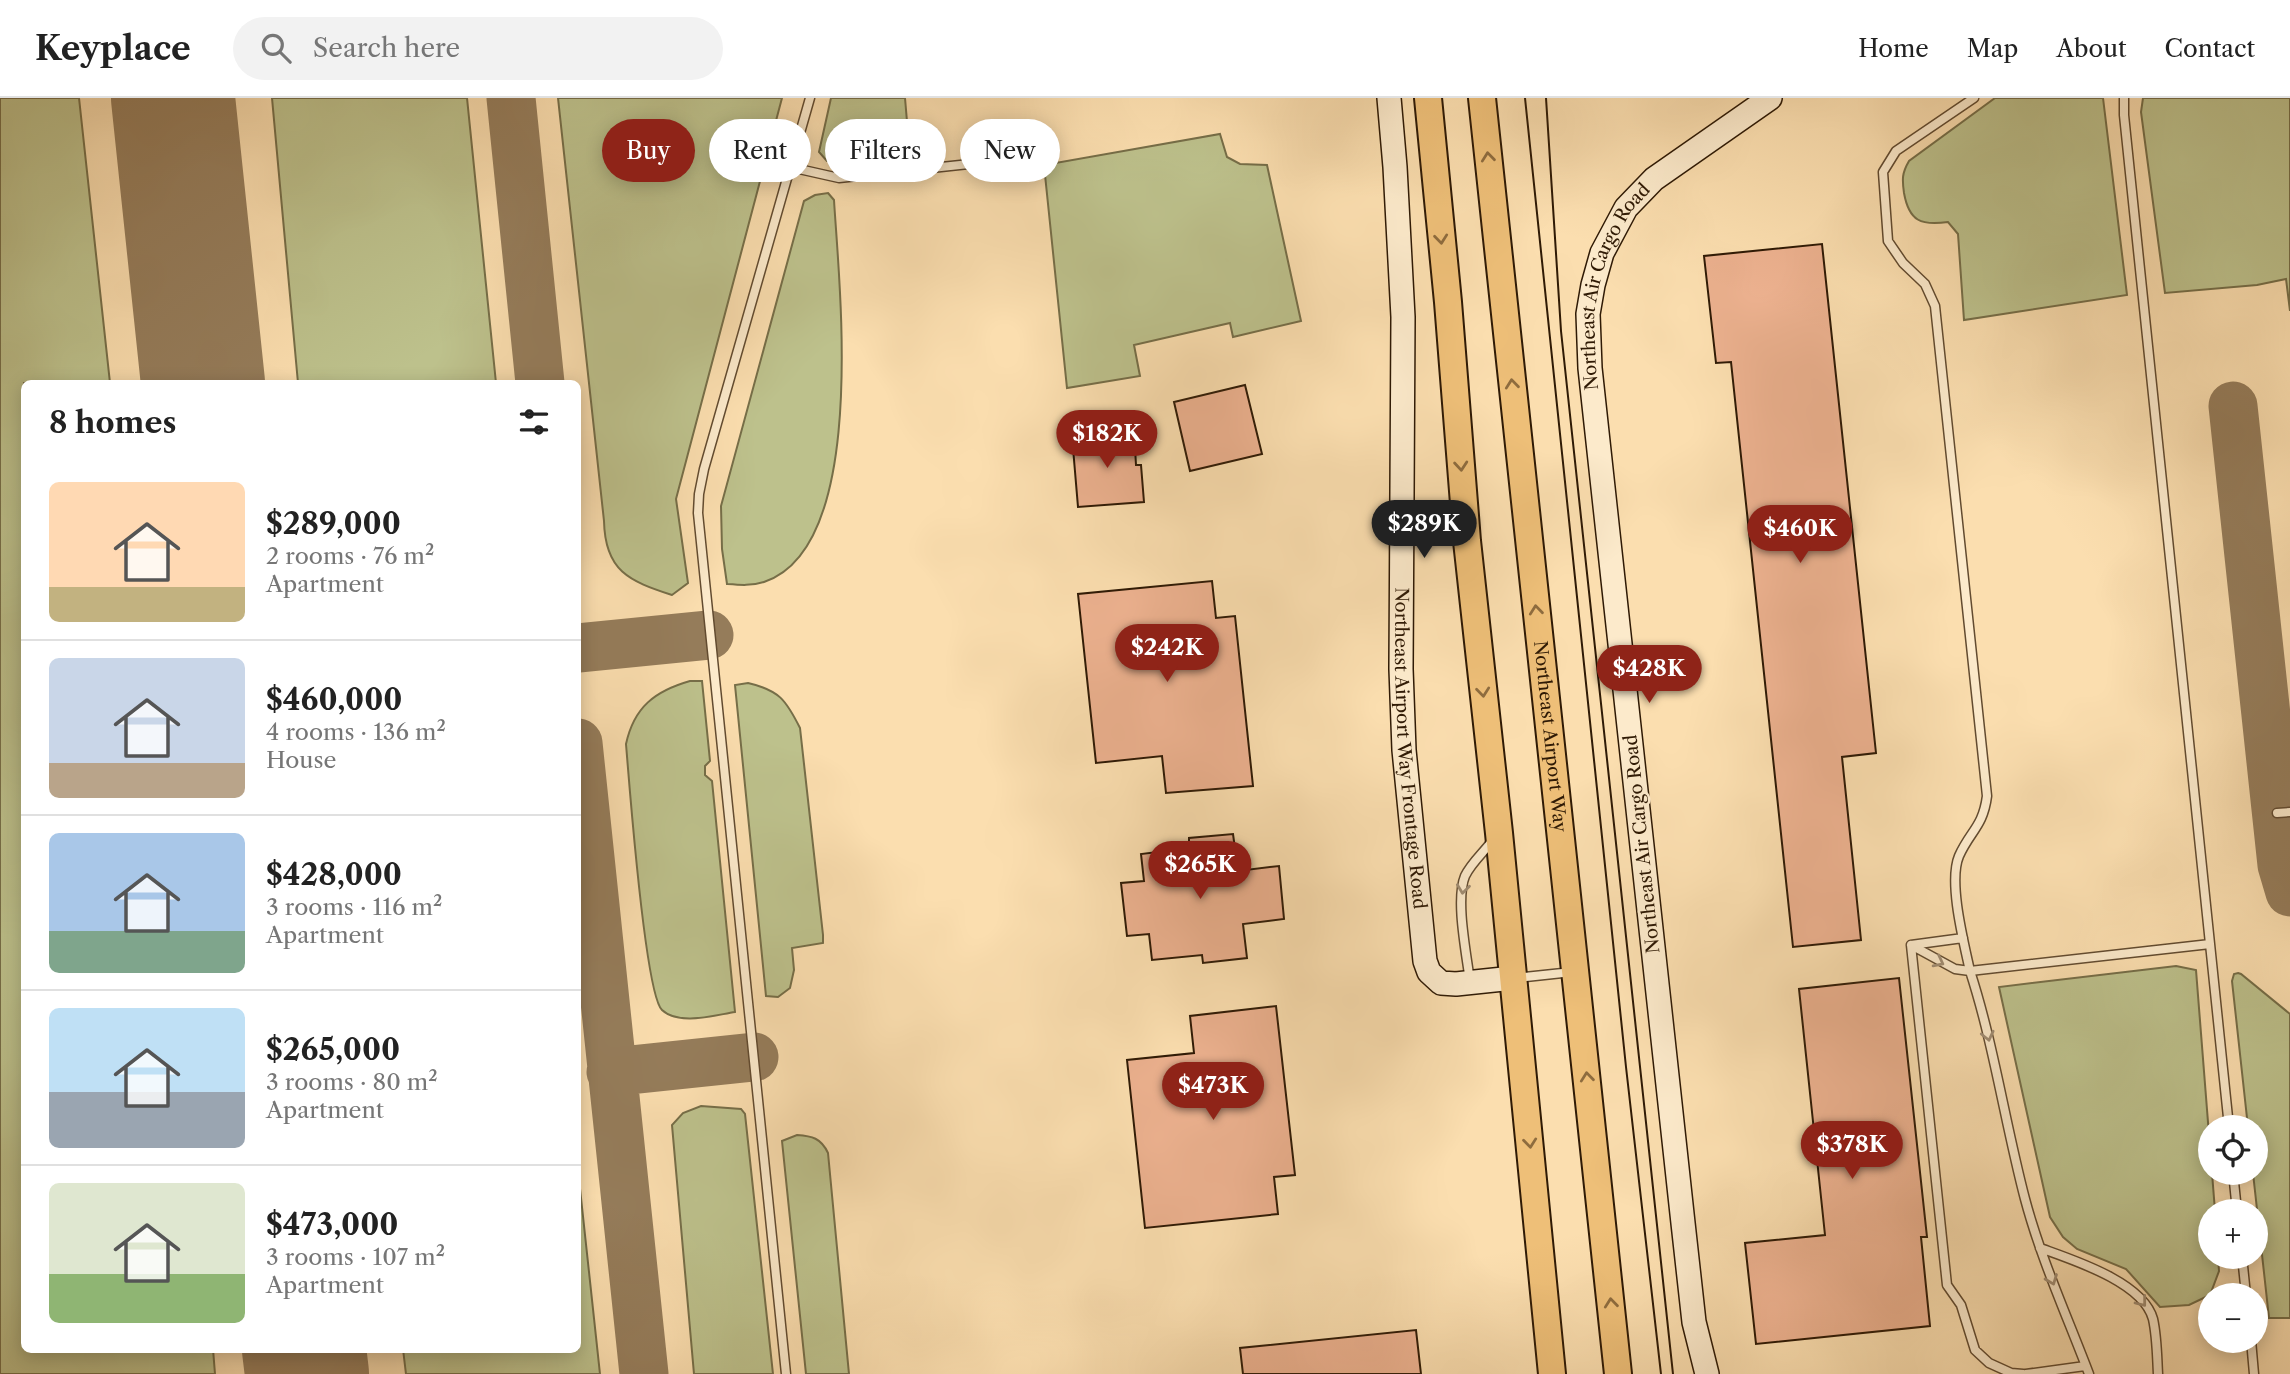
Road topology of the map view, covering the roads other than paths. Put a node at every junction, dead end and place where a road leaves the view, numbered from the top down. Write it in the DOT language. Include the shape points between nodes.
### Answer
graph roads {
  1 [pos="810,98"];
  2 [pos="1388,98"];
  3 [pos="1428,98"];
  4 [pos="1482,98"];
  5 [pos="1770,98"];
  6 [pos="1974,98"];
  7 [pos="2124,98"];
  8 [pos="804,119"];
  9 [pos="960,165"];
  10 [pos="811,172"];
  11 [pos="786,182"];
  12 [pos="2290,812"];
  13 [pos="2277,813"];
  14 [pos="1499,833"];
  15 [pos="1963,938"];
  16 [pos="2210,944"];
  17 [pos="1911,945"];
  18 [pos="1576,971"];
  19 [pos="1970,971"];
  20 [pos="1513,978"];
  21 [pos="1470,982"];
  22 [pos="2228,1115"];
  23 [pos="2040,1248"];
  24 [pos="2252,1353"];
  25 [pos="2087,1370"];
  26 [pos="786,1374"];
  27 [pos="1552,1374"];
  28 [pos="1618,1374"];
  29 [pos="1707,1374"];
  30 [pos="2025,1374"];
  31 [pos="2158,1374"];
  32 [pos="2254,1374"];
  1 -- 8 [label="lane"];
  2 -- 21 [label="street, Northeast Airport Way Frontage Road" via="1403,317 1401,669 1411,826 1429,972 1440,983"];
  3 -- 14 [label="main road, one-way" via="1467,541"];
  18 -- 4 [label="main road, Northeast Airport Way, one-way"];
  5 -- 29 [label="street, Northeast Air Cargo Road" via="1654,179 1626,208 1602,253 1588,314 1590,368 1682,1223 1694,1322"];
  6 -- 15 [label="lane" via="1896,151 1883,184 1888,241 1925,285 1935,306 1987,796 1985,814 1955,868"];
  7 -- 16 [label="lane"];
  9 -- 10 [label="lane" via="839,178"];
  11 -- 26 [label="lane" via="704,469 698,513"];
  12 -- 13 [label="lane"];
  14 -- 20 [label="main road"];
  14 -- 21 [label="lane, one-way" via="1464,880 1462,907"];
  15 -- 17 [label="lane"];
  15 -- 19 [label="lane"];
  16 -- 19 [label="lane"];
  16 -- 22 [label="lane"];
  17 -- 19 [label="lane, one-way" via="1955,970"];
  17 -- 30 [label="lane" via="1947,1285 1961,1305 1975,1350 1989,1363"];
  18 -- 20 [label="lane"];
  28 -- 18 [label="main road, Northeast Airport Way, one-way"];
  19 -- 23 [label="lane, one-way"];
  20 -- 21 [label="street, Northeast Airport Way Frontage Road"];
  20 -- 27 [label="main road, one-way"];
  23 -- 25 [label="lane, one-way"];
  23 -- 31 [label="lane, one-way" via="2124,1285 2144,1300 2152,1318"];
  24 -- 32 [label="lane"];
  25 -- 30 [label="lane"];
}
